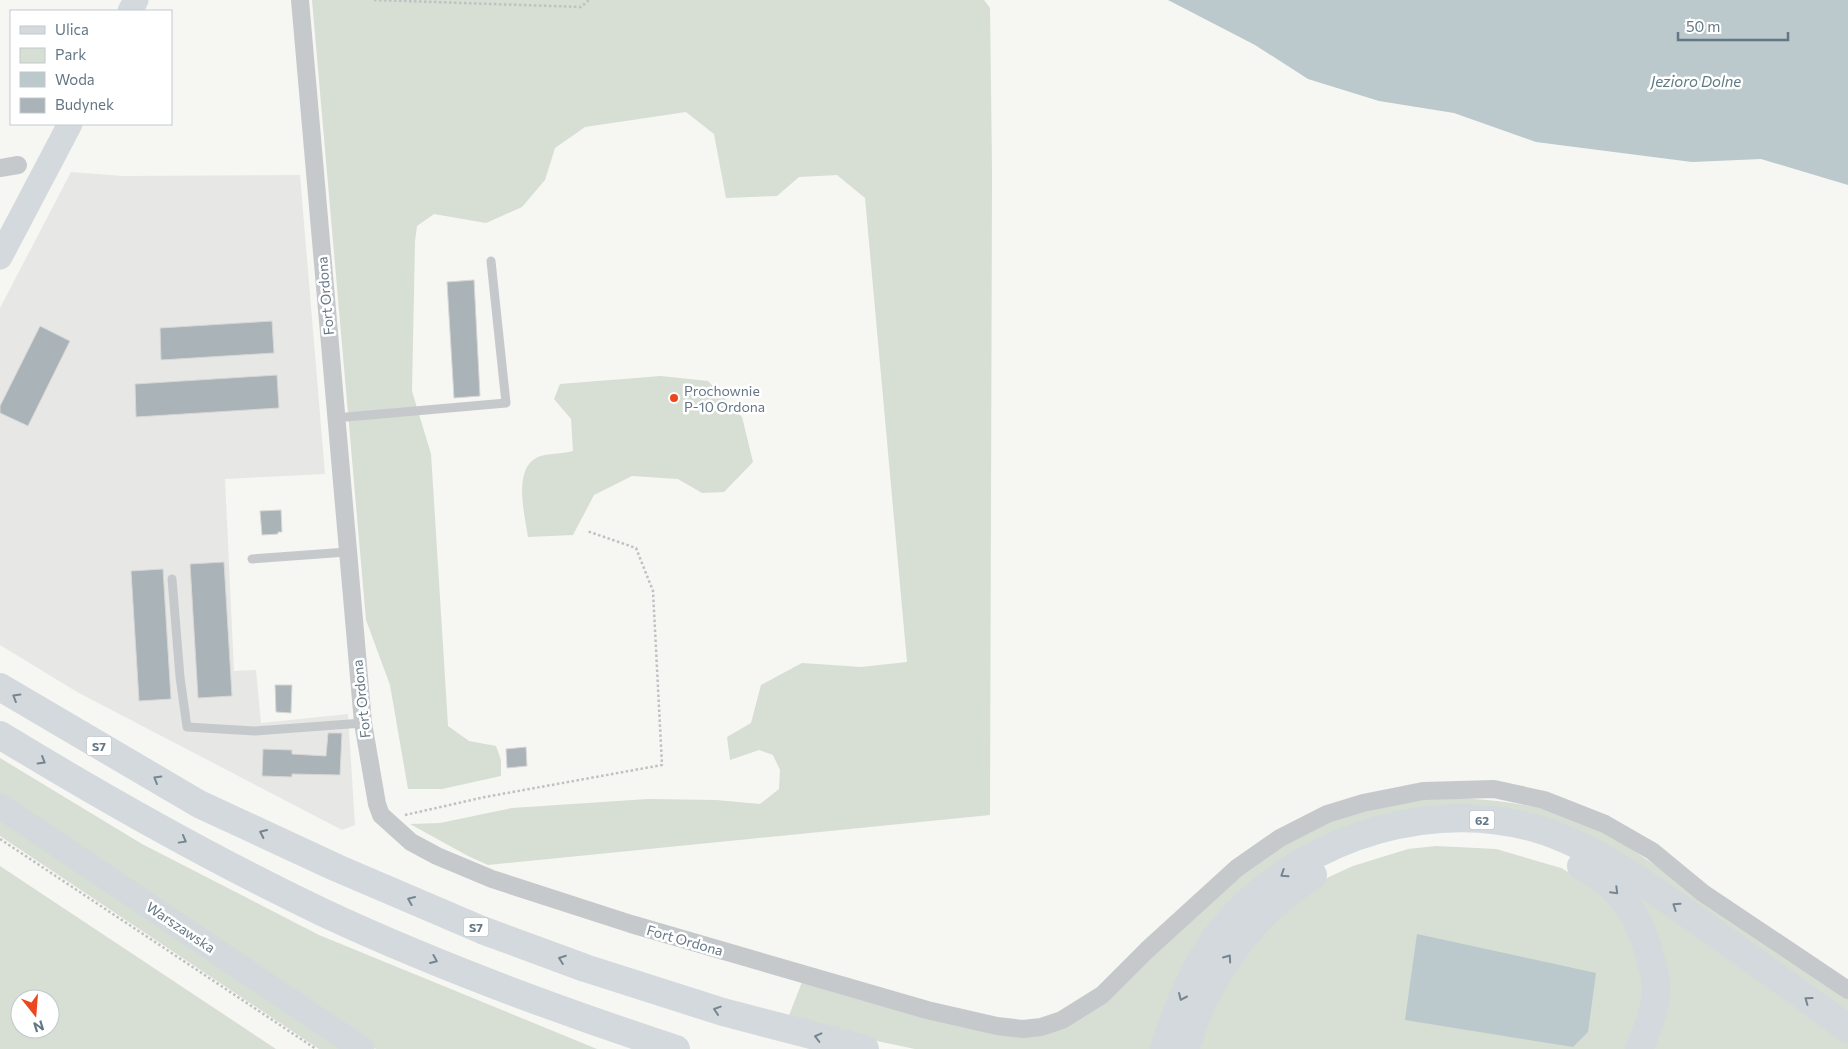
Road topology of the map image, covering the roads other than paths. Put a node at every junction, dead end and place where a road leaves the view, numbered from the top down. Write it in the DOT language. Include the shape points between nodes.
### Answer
graph roads {
  1 [pos="300,0"];
  2 [pos="69,125"];
  3 [pos="18,164"];
  4 [pos="0,168"];
  5 [pos="0,257"];
  6 [pos="491,261"];
  7 [pos="335,418"];
  8 [pos="347,552"];
  9 [pos="252,559"];
  10 [pos="172,579"];
  11 [pos="0,688"];
  12 [pos="363,723"];
  13 [pos="0,735"];
  14 [pos="0,806"];
  15 [pos="1848,990"];
  16 [pos="569,1013"];
  17 [pos="1848,1028"];
  18 [pos="362,1049"];
  19 [pos="626,1049"];
  20 [pos="676,1049"];
  21 [pos="865,1049"];
  22 [pos="1164,1049"];
  23 [pos="1185,1049"];
  24 [pos="1639,1049"];
  1 -- 7 [label="street, Fort Ordona"];
  2 -- 5 [label="main road"];
  3 -- 4 [label="street"];
  6 -- 7 [label="lane" via="506,403"];
  7 -- 8 [label="street, Fort Ordona"];
  8 -- 9 [label="lane"];
  8 -- 12 [label="street, Fort Ordona"];
  10 -- 12 [label="lane" via="187,727 255,731"];
  21 -- 11 [label="highway, S7, one-way" via="723,1012 585,968 482,930 199,804"];
  12 -- 15 [label="street, Fort Ordona" via="381,815 411,842 437,856 492,878 631,924 927,1010 998,1026 1041,1027 1062,1020 1102,996 1237,868 1280,838 1327,814 1423,791 1494,789 1544,800 1605,824 1652,850 1703,893"];
  13 -- 16 [label="highway, one-way" via="86,787 234,868 325,913"];
  14 -- 18 [label="main road, Warszawska"];
  16 -- 19 [label="highway"];
  16 -- 20 [label="highway"];
  17 -- 22 [label="highway, 62, one-way" via="1679,908 1588,850 1546,832 1496,820 1441,819 1398,824 1349,838 1309,857 1268,884 1232,918 1205,955 1177,1009"];
  23 -- 24 [label="highway, one-way" via="1201,1006 1220,970 1258,919 1292,890 1340,861 1375,848 1408,840 1463,835 1496,837 1545,849 1592,872 1615,890 1635,914 1646,940 1656,989 1651,1020"];
}
